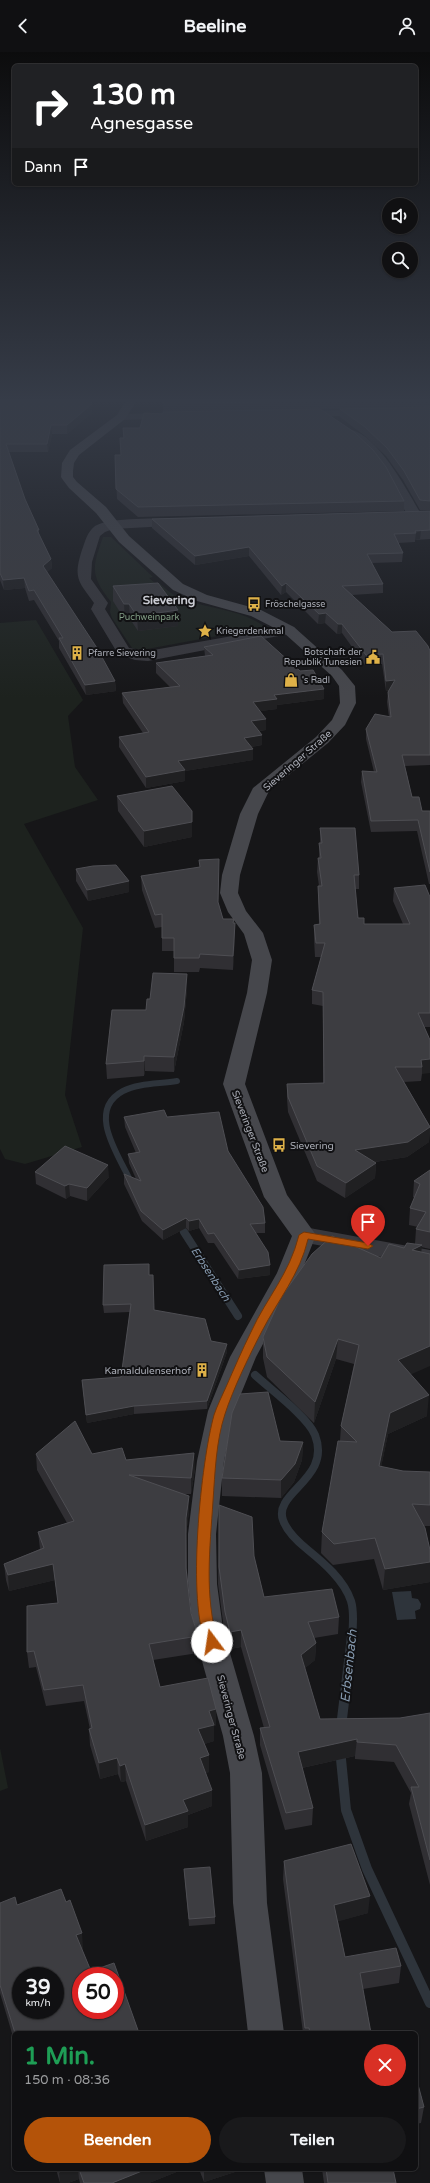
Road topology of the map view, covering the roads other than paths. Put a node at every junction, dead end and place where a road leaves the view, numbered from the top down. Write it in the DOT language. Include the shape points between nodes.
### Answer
graph roads {
  1 [pos="88,498"];
  2 [pos="405,498"];
  3 [pos="430,515"];
  4 [pos="399,516"];
  5 [pos="415,516"];
  6 [pos="194,521"];
  7 [pos="111,525"];
  8 [pos="289,630"];
  9 [pos="304,1235"];
  10 [pos="430,1258"];
  11 [pos="266,2031"];
  12 [pos="283,2171"];
  13 [pos="285,2183"];
  1 -- 7 [label="main road, Sieveringer Straße" via="101,510"];
  2 -- 5 [label="street"];
  3 -- 5 [label="street"];
  4 -- 5 [label="street"];
  6 -- 7 [label="street"];
  7 -- 8 [label="main road, Sieveringer Straße" via="167,578 187,592 256,613"];
  7 -- 8 [label="street" via="100,529 94,535 85,562 84,580 101,603 98,609 123,651 148,656"];
  8 -- 9 [label="main road, Sieveringer Straße" via="337,673 347,686 348,703 339,722 322,740 262,788 249,814 231,875 229,893 237,912 253,934 262,960 257,993 234,1084 276,1197"];
  9 -- 10 [label="street"];
  9 -- 11 [label="main road, Sieveringer Straße" via="292,1272 256,1331 220,1414 210,1466 202,1568 208,1628 241,1743 246,1776 248,1870"];
  12 -- 13 [label="main road"];
}
